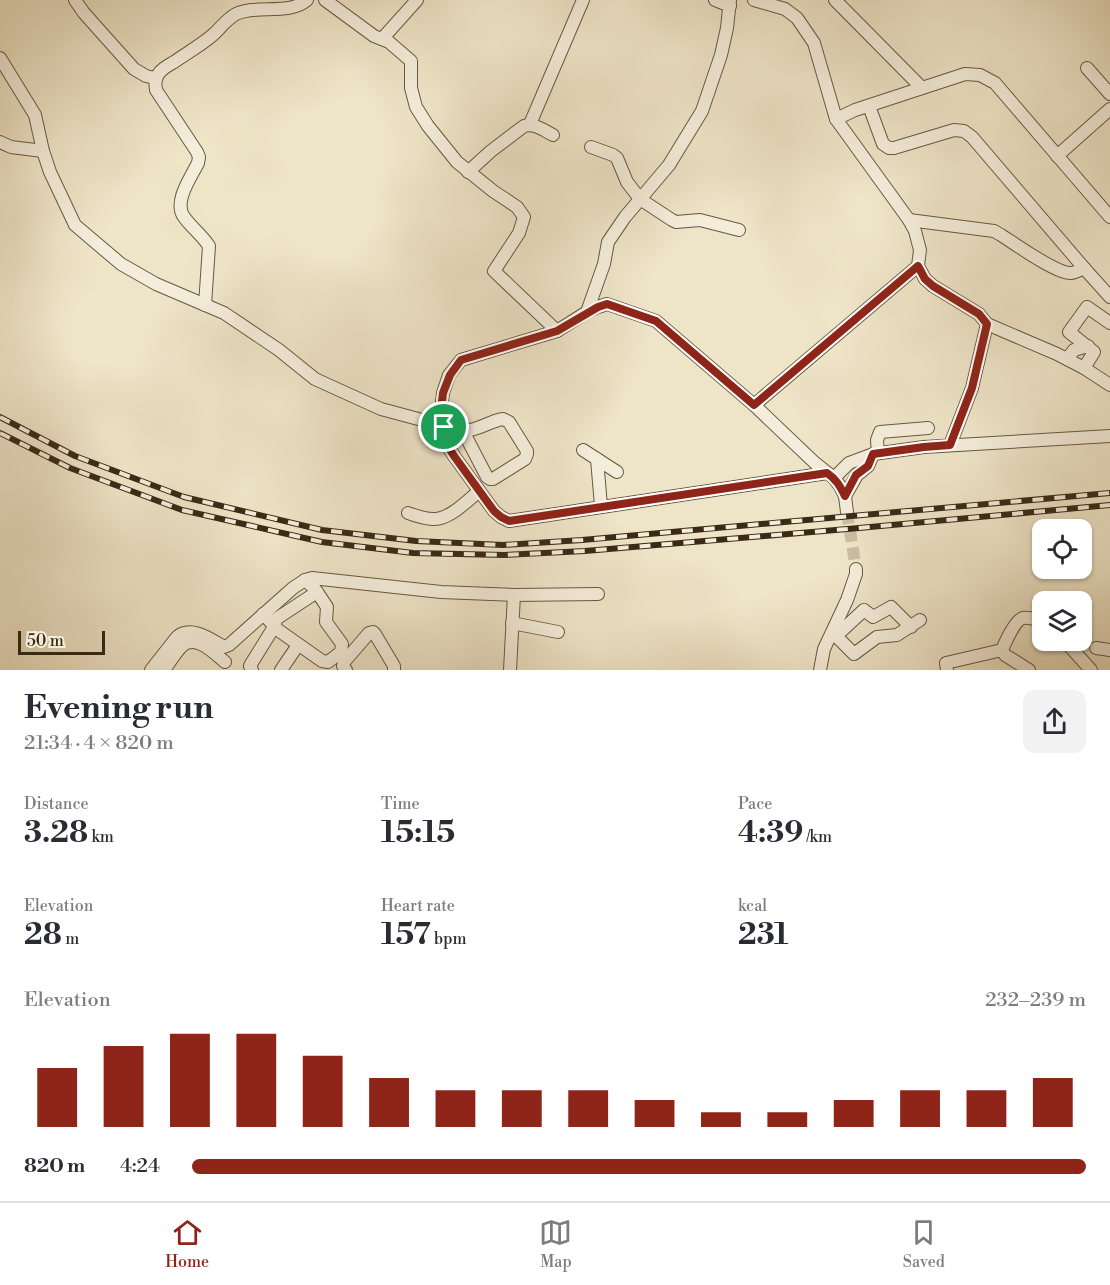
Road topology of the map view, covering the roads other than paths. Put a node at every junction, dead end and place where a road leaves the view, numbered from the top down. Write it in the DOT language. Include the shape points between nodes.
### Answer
graph roads {
  1 [pos="75,0"];
  2 [pos="307,0"];
  3 [pos="325,0"];
  4 [pos="417,0"];
  5 [pos="583,0"];
  6 [pos="715,0"];
  7 [pos="754,0"];
  8 [pos="835,0"];
  9 [pos="730,3"];
  10 [pos="382,39"];
  11 [pos="0,58"];
  12 [pos="1087,68"];
  13 [pos="155,78"];
  14 [pos="921,87"];
  15 [pos="1110,94"];
  16 [pos="869,106"];
  17 [pos="1110,109"];
  18 [pos="836,119"];
  19 [pos="530,124"];
  20 [pos="552,135"];
  21 [pos="0,142"];
  22 [pos="591,147"];
  23 [pos="43,152"];
  24 [pos="1057,156"];
  25 [pos="468,172"];
  26 [pos="640,199"];
  27 [pos="1110,217"];
  28 [pos="909,220"];
  29 [pos="739,230"];
  30 [pos="918,266"];
  31 [pos="1084,268"];
  32 [pos="1110,297"];
  33 [pos="205,305"];
  34 [pos="587,312"];
  35 [pos="1110,323"];
  36 [pos="987,324"];
  37 [pos="557,331"];
  38 [pos="1088,346"];
  39 [pos="1067,359"];
  40 [pos="1084,368"];
  41 [pos="1110,385"];
  42 [pos="754,405"];
  43 [pos="444,427"];
  44 [pos="928,428"];
  45 [pos="462,431"];
  46 [pos="1110,436"];
  47 [pos="950,445"];
  48 [pos="583,450"];
  49 [pos="876,454"];
  50 [pos="597,459"];
  51 [pos="617,472"];
  52 [pos="830,476"];
  53 [pos="479,491"];
  54 [pos="845,496"];
  55 [pos="601,506"];
  56 [pos="847,512"];
  57 [pos="408,513"];
  58 [pos="856,569"];
  59 [pos="305,580"];
  60 [pos="317,592"];
  61 [pos="598,594"];
  62 [pos="514,595"];
  63 [pos="263,614"];
  64 [pos="1032,619"];
  65 [pos="512,623"];
  66 [pos="915,623"];
  67 [pos="274,627"];
  68 [pos="558,632"];
  69 [pos="298,645"];
  70 [pos="224,647"];
  71 [pos="1096,648"];
  72 [pos="1002,650"];
  73 [pos="1110,650"];
  74 [pos="1074,651"];
  75 [pos="229,666"];
  76 [pos="946,666"];
  77 [pos="151,670"];
  78 [pos="164,670"];
  79 [pos="252,670"];
  80 [pos="281,670"];
  81 [pos="346,670"];
  82 [pos="394,670"];
  83 [pos="510,670"];
  84 [pos="820,670"];
  85 [pos="1029,670"];
  86 [pos="1092,670"];
  1 -- 13 [label="street" via="134,69"];
  2 -- 13 [label="street" via="291,8 249,10 236,15"];
  3 -- 10 [label="street"];
  4 -- 10 [label="street"];
  5 -- 19 [label="street"];
  6 -- 9 [label="street"];
  7 -- 18 [label="street" via="785,9 814,44"];
  8 -- 14 [label="street"];
  9 -- 26 [label="street" via="721,55 702,111 669,165"];
  10 -- 25 [label="street" via="411,61 416,107"];
  11 -- 23 [label="street" via="35,115"];
  12 -- 15 [label="street"];
  13 -- 33 [label="street" via="156,90 199,157 180,207 182,215 209,246"];
  14 -- 16 [label="street"];
  14 -- 24 [label="street" via="966,74 980,75 995,83"];
  16 -- 18 [label="street"];
  16 -- 31 [label="street" via="883,144 889,148 954,130 972,137"];
  17 -- 24 [label="street"];
  18 -- 28 [label="street"];
  19 -- 20 [label="street"];
  19 -- 25 [label="street"];
  21 -- 23 [label="street"];
  22 -- 26 [label="street" via="617,158 627,182"];
  23 -- 33 [label="street" via="75,225 121,264"];
  24 -- 27 [label="street"];
  25 -- 37 [label="street" via="517,207 524,217 519,233 494,271"];
  26 -- 29 [label="street" via="676,222 700,220"];
  26 -- 34 [label="street" via="608,242"];
  28 -- 30 [label="street" via="920,250"];
  28 -- 31 [label="street" via="994,231 1064,272"];
  30 -- 36 [label="street" via="933,286 979,314"];
  30 -- 42 [label="street"];
  31 -- 32 [label="street"];
  33 -- 43 [label="street" via="224,313 279,350 315,379 381,408"];
  34 -- 37 [label="street"];
  34 -- 42 [label="street" via="607,304 656,321"];
  35 -- 38 [label="street" via="1086,308 1069,332"];
  36 -- 39 [label="street"];
  36 -- 47 [label="street" via="972,388"];
  37 -- 43 [label="street" via="461,360 443,393"];
  38 -- 39 [label="street" via="1074,350"];
  38 -- 40 [label="street" via="1094,352"];
  39 -- 40 [label="street"];
  40 -- 41 [label="street"];
  42 -- 52 [label="street"];
  43 -- 45 [label="street"];
  43 -- 53 [label="street" via="449,448"];
  44 -- 49 [label="street" via="880,432"];
  45 -- 45 [label="street" via="503,419 509,422 527,454 525,459 490,479"];
  46 -- 47 [label="street"];
  47 -- 49 [label="street"];
  48 -- 50 [label="street"];
  49 -- 52 [label="street" via="849,463"];
  49 -- 54 [label="street" via="856,475"];
  50 -- 51 [label="street"];
  50 -- 55 [label="street"];
  52 -- 54 [label="street"];
  52 -- 55 [label="street"];
  53 -- 55 [label="street" via="509,521"];
  53 -- 57 [label="street" via="435,519"];
  54 -- 56 [label="street"];
  58 -- 84 [label="street" via="847,600 824,649"];
  59 -- 60 [label="street"];
  59 -- 62 [label="street"];
  59 -- 63 [label="street"];
  60 -- 67 [label="street" via="276,619"];
  60 -- 69 [label="street" via="327,607 326,622 342,644 341,652 326,662"];
  61 -- 62 [label="street"];
  62 -- 65 [label="street"];
  63 -- 67 [label="street"];
  63 -- 70 [label="street"];
  64 -- 72 [label="street" via="1020,620"];
  65 -- 68 [label="street"];
  65 -- 83 [label="street"];
  66 -- 66 [label="street" via="897,635 877,637 854,654 837,635 864,610 873,617 891,607"];
  67 -- 69 [label="street"];
  67 -- 79 [label="street" via="251,664"];
  69 -- 80 [label="street"];
  70 -- 75 [label="street"];
  70 -- 77 [label="street" via="192,632 181,633"];
  71 -- 73 [label="street"];
  72 -- 76 [label="street"];
  72 -- 85 [label="street"];
  74 -- 86 [label="street"];
  75 -- 78 [label="street" via="204,645 187,643"];
  81 -- 82 [label="street" via="342,664 373,632"];
}
